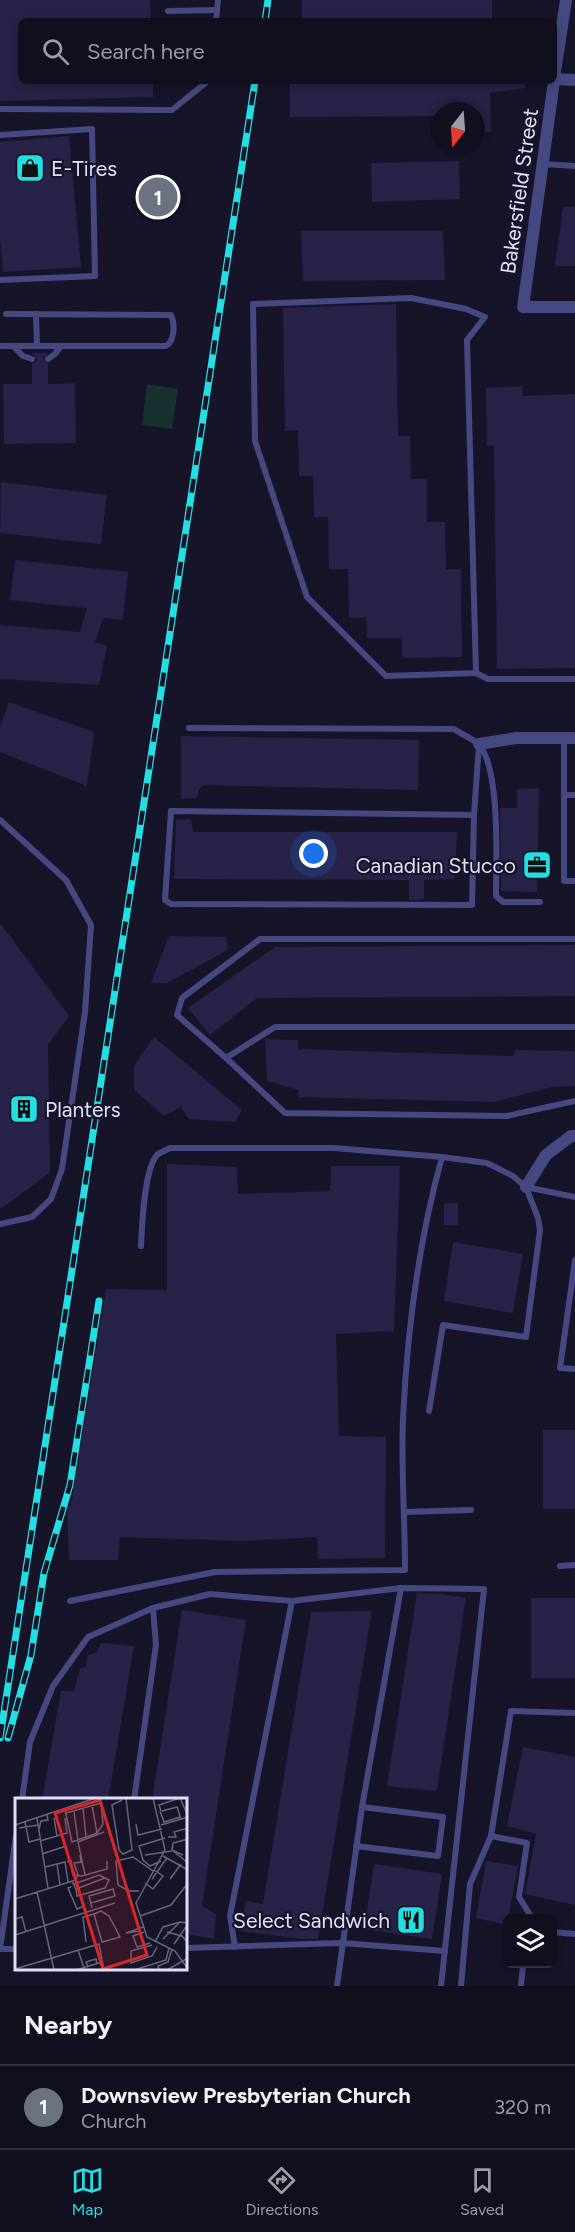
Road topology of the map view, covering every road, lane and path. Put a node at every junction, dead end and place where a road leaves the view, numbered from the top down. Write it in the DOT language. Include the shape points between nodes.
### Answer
graph roads {
  1 [pos="218,0"];
  2 [pos="566,0"];
  3 [pos="217,10"];
  4 [pos="168,11"];
  5 [pos="216,18"];
  6 [pos="557,59"];
  7 [pos="557,79"];
  8 [pos="575,80"];
  9 [pos="204,84"];
  10 [pos="553,84"];
  11 [pos="0,109"];
  12 [pos="0,135"];
  13 [pos="542,164"];
  14 [pos="575,166"];
  15 [pos="0,280"];
  16 [pos="575,307"];
  17 [pos="6,314"];
  18 [pos="36,314"];
  19 [pos="0,346"];
  20 [pos="37,346"];
  21 [pos="61,346"];
  22 [pos="14,347"];
  23 [pos="32,359"];
  24 [pos="48,359"];
  25 [pos="476,673"];
  26 [pos="575,679"];
  27 [pos="189,728"];
  28 [pos="569,738"];
  29 [pos="479,744"];
  30 [pos="564,795"];
  31 [pos="575,795"];
  32 [pos="474,815"];
  33 [pos="0,820"];
  34 [pos="575,881"];
  35 [pos="540,902"];
  36 [pos="575,939"];
  37 [pos="575,1027"];
  38 [pos="226,1058"];
  39 [pos="575,1101"];
  40 [pos="575,1136"];
  41 [pos="442,1157"];
  42 [pos="526,1187"];
  43 [pos="575,1197"];
  44 [pos="0,1224"];
  45 [pos="141,1246"];
  46 [pos="575,1260"];
  47 [pos="575,1370"];
  48 [pos="429,1411"];
  49 [pos="471,1510"];
  50 [pos="405,1512"];
  51 [pos="575,1565"];
  52 [pos="560,1566"];
  53 [pos="401,1588"];
  54 [pos="70,1601"];
  55 [pos="292,1601"];
  56 [pos="153,1608"];
  57 [pos="575,1713"];
  58 [pos="22,1798"];
  59 [pos="134,1798"];
  60 [pos="362,1807"];
  61 [pos="490,1836"];
  62 [pos="15,1843"];
  63 [pos="356,1845"];
  64 [pos="530,1914"];
  65 [pos="557,1932"];
  66 [pos="575,1934"];
  67 [pos="342,1943"];
  68 [pos="235,1947"];
  69 [pos="188,1948"];
  70 [pos="15,1949"];
  71 [pos="445,1951"];
  72 [pos="523,1968"];
  73 [pos="337,1986"];
  74 [pos="441,1986"];
  75 [pos="461,1986"];
  76 [pos="521,1986"];
  1 -- 3 [label="lane"];
  2 -- 6 [label="street, Bakersfield Street"];
  3 -- 4 [label="lane"];
  3 -- 5 [label="lane"];
  7 -- 8 [label="street"];
  9 -- 11 [label="lane" via="172,110"];
  10 -- 13 [label="street, Bakersfield Street"];
  12 -- 15 [label="lane" via="92,129 95,276"];
  13 -- 14 [label="lane"];
  13 -- 16 [label="street, Bakersfield Street" via="523,307"];
  17 -- 18 [label="lane"];
  18 -- 20 [label="lane"];
  18 -- 21 [label="lane" via="166,314 173,319 172,340 166,346"];
  19 -- 22 [label="lane"];
  20 -- 21 [label="lane"];
  20 -- 22 [label="lane"];
  21 -- 24 [label="lane"];
  22 -- 23 [label="lane"];
  25 -- 25 [label="lane" via="467,340 485,317 466,309 411,298 253,304 255,441 307,597 386,676"];
  25 -- 26 [label="lane" via="489,679"];
  27 -- 29 [label="lane" via="454,729"];
  28 -- 29 [label="street" via="516,738"];
  28 -- 30 [label="lane"];
  29 -- 32 [label="lane"];
  29 -- 35 [label="lane" via="490,771 496,822 496,896 503,902"];
  30 -- 31 [label="lane"];
  30 -- 34 [label="lane" via="564,881"];
  32 -- 32 [label="lane" via="472,905 171,904 165,900 171,811"];
  33 -- 44 [label="lane" via="66,880 91,925 85,1012 62,1169 51,1199 32,1217"];
  36 -- 38 [label="lane" via="260,939 182,998 177,1015"];
  37 -- 38 [label="lane" via="275,1027"];
  38 -- 39 [label="lane" via="285,1113 507,1116"];
  40 -- 42 [label="street" via="546,1155"];
  41 -- 42 [label="lane" via="487,1163"];
  41 -- 45 [label="lane" via="334,1148 170,1148 158,1155 150,1167"];
  41 -- 50 [label="lane" via="427,1216 413,1310 403,1420"];
  42 -- 43 [label="lane"];
  42 -- 48 [label="lane" via="540,1230 526,1337 443,1325"];
  46 -- 47 [label="lane" via="560,1368"];
  49 -- 50 [label="lane"];
  50 -- 54 [label="lane" via="405,1570 215,1572"];
  51 -- 52 [label="lane"];
  53 -- 55 [label="lane"];
  53 -- 60 [label="lane"];
  53 -- 71 [label="lane" via="484,1589"];
  55 -- 56 [label="lane" via="210,1594"];
  55 -- 68 [label="lane" via="230,1916"];
  56 -- 58 [label="lane" via="88,1637 53,1686 30,1742"];
  56 -- 59 [label="lane" via="156,1645"];
  57 -- 61 [label="lane" via="511,1711"];
  60 -- 63 [label="lane"];
  60 -- 63 [label="lane" via="443,1817 438,1856"];
  61 -- 64 [label="lane" via="527,1843 519,1897"];
  61 -- 75 [label="lane" via="470,1884"];
  62 -- 70 [label="lane" via="0,1949"];
  63 -- 67 [label="lane"];
  65 -- 66 [label="lane"];
  67 -- 68 [label="lane"];
  67 -- 71 [label="lane"];
  67 -- 73 [label="lane"];
  68 -- 69 [label="lane"];
  71 -- 74 [label="lane"];
  72 -- 76 [label="lane"];
}
